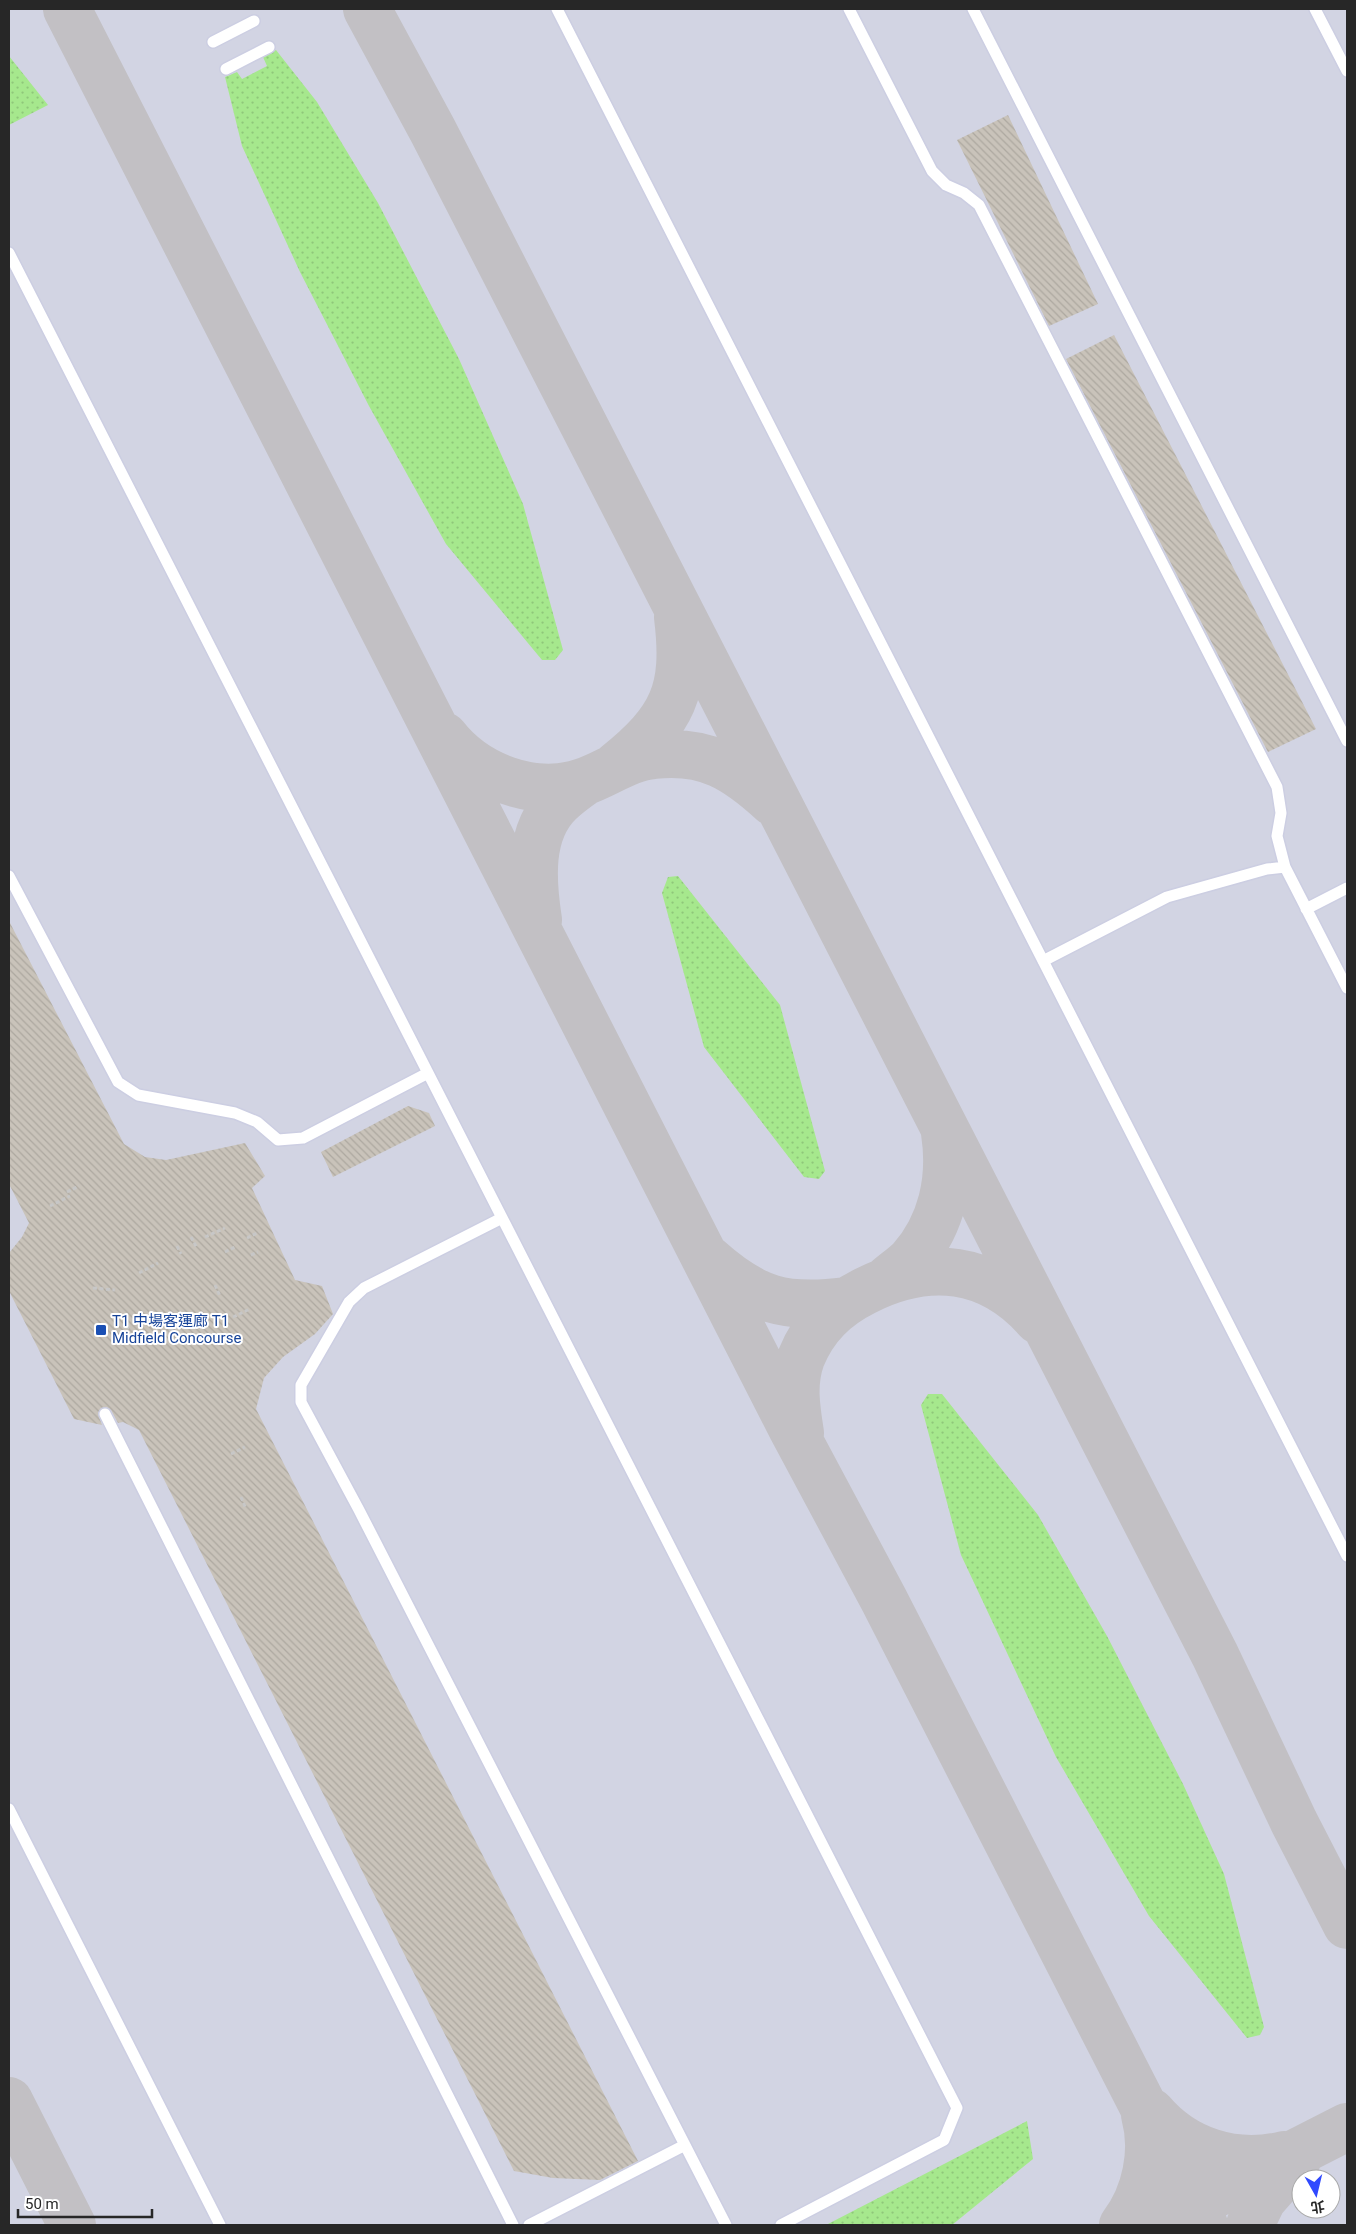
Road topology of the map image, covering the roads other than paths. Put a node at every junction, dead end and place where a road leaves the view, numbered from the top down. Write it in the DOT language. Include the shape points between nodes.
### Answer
graph roads {
  1 [pos="557,9"];
  2 [pos="849,9"];
  3 [pos="973,9"];
  4 [pos="1315,9"];
  5 [pos="254,21"];
  6 [pos="212,42"];
  7 [pos="269,47"];
  8 [pos="226,68"];
  9 [pos="1347,71"];
  10 [pos="9,253"];
  11 [pos="1347,741"];
  12 [pos="1285,866"];
  13 [pos="9,876"];
  14 [pos="1347,888"];
  15 [pos="1306,908"];
  16 [pos="1043,961"];
  17 [pos="1347,988"];
  18 [pos="428,1073"];
  19 [pos="502,1218"];
  20 [pos="105,1414"];
  21 [pos="1347,1556"];
  22 [pos="9,1809"];
  23 [pos="685,2145"];
  24 [pos="220,2225"];
  25 [pos="513,2225"];
  26 [pos="529,2225"];
  27 [pos="726,2225"];
  28 [pos="781,2225"];
  1 -- 16 [label="lane"];
  2 -- 12 [label="lane" via="932,171 946,185 979,205 1277,787 1281,813 1277,836"];
  3 -- 11 [label="lane"];
  4 -- 9 [label="lane"];
  5 -- 6 [label="lane"];
  7 -- 8 [label="lane"];
  10 -- 18 [label="lane"];
  12 -- 15 [label="lane"];
  12 -- 16 [label="lane" via="1167,897"];
  13 -- 18 [label="lane" via="118,1082 138,1095 235,1113 257,1122 278,1140 303,1138"];
  14 -- 15 [label="lane"];
  15 -- 17 [label="lane"];
  16 -- 21 [label="lane"];
  18 -- 19 [label="lane"];
  19 -- 23 [label="lane" via="364,1288 349,1302 300,1385 301,1402"];
  19 -- 28 [label="lane" via="957,2108 944,2140"];
  20 -- 25 [label="lane"];
  22 -- 24 [label="lane"];
  23 -- 26 [label="lane"];
  23 -- 27 [label="lane"];
}
